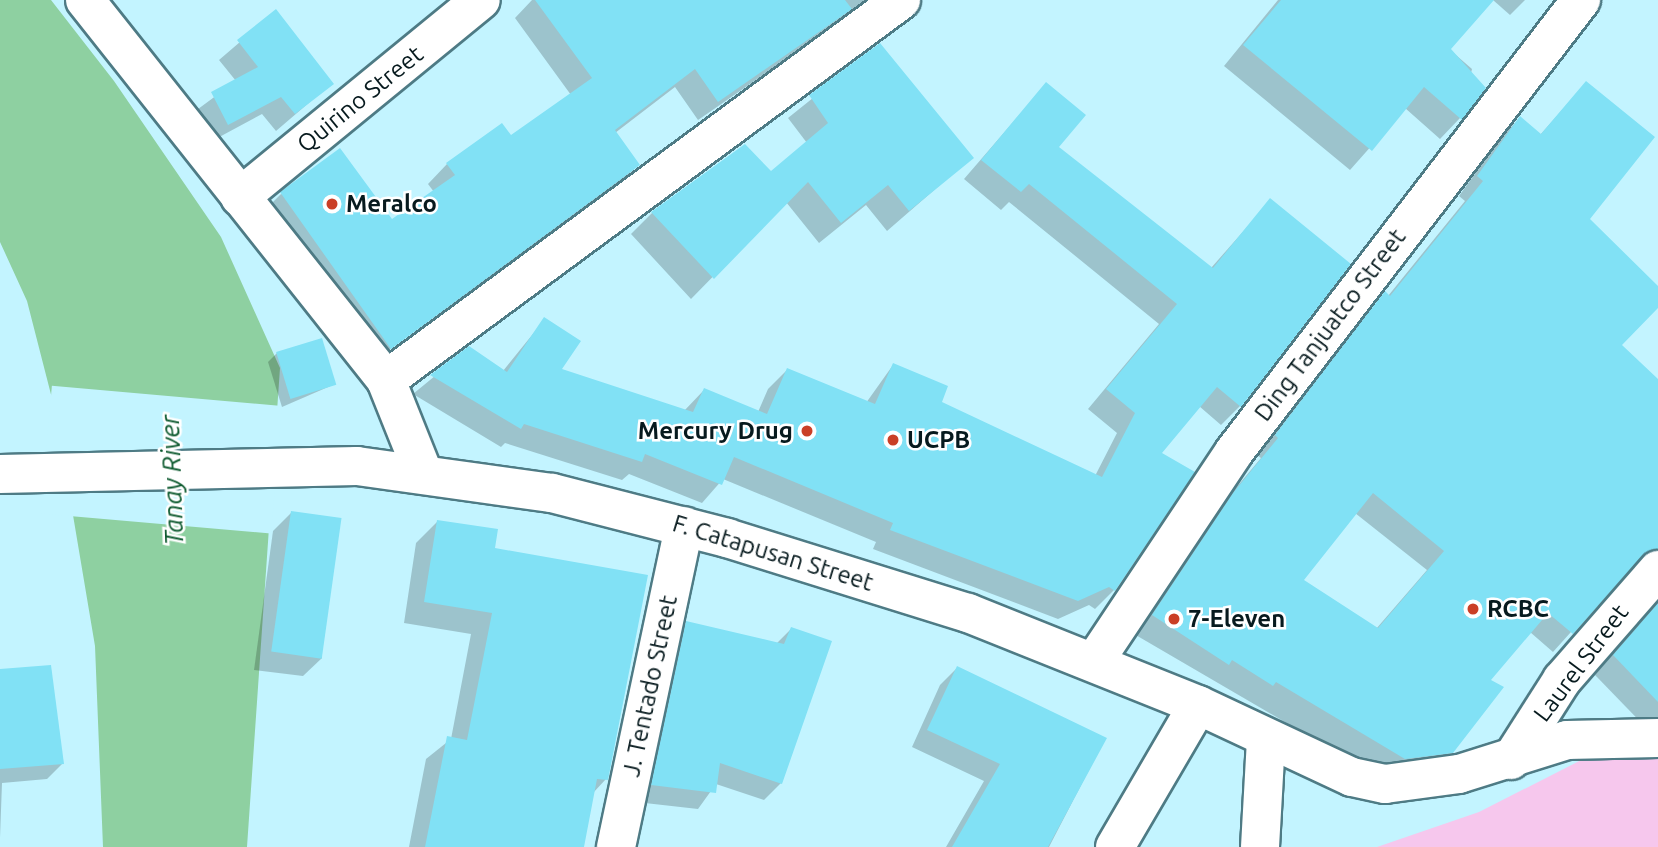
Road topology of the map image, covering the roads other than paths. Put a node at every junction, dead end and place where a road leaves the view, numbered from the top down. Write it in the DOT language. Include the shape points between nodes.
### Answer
graph roads {
  1 [pos="85,0"];
  2 [pos="481,0"];
  3 [pos="901,0"];
  4 [pos="1581,0"];
  5 [pos="240,197"];
  6 [pos="386,380"];
  7 [pos="422,470"];
  8 [pos="6,474"];
  9 [pos="684,526"];
  10 [pos="1658,570"];
  11 [pos="1094,662"];
  12 [pos="1198,705"];
  13 [pos="1266,738"];
  14 [pos="1658,738"];
  15 [pos="1511,760"];
  16 [pos="616,847"];
  17 [pos="1115,847"];
  18 [pos="1260,847"];
  1 -- 5 [label="street"];
  2 -- 5 [label="street, Quirino Street"];
  3 -- 6 [label="street"];
  4 -- 11 [label="street, Ding Tanjuatco Street" via="1234,452"];
  5 -- 6 [label="street"];
  6 -- 7 [label="street"];
  7 -- 8 [label="street, F. Catapusan Street" via="283,466"];
  7 -- 9 [label="street, F. Catapusan Street"];
  9 -- 11 [label="street, F. Catapusan Street" via="968,613"];
  9 -- 16 [label="street, J. Tentado Street"];
  10 -- 15 [label="street, Laurel Street" via="1562,680"];
  11 -- 12 [label="street, F. Catapusan Street"];
  12 -- 13 [label="street, F. Catapusan Street"];
  12 -- 17 [label="street"];
  13 -- 15 [label="street, F. Catapusan Street" via="1352,777 1385,784"];
  13 -- 18 [label="street"];
  14 -- 15 [label="street, F. Catapusan Street" via="1567,740"];
}
